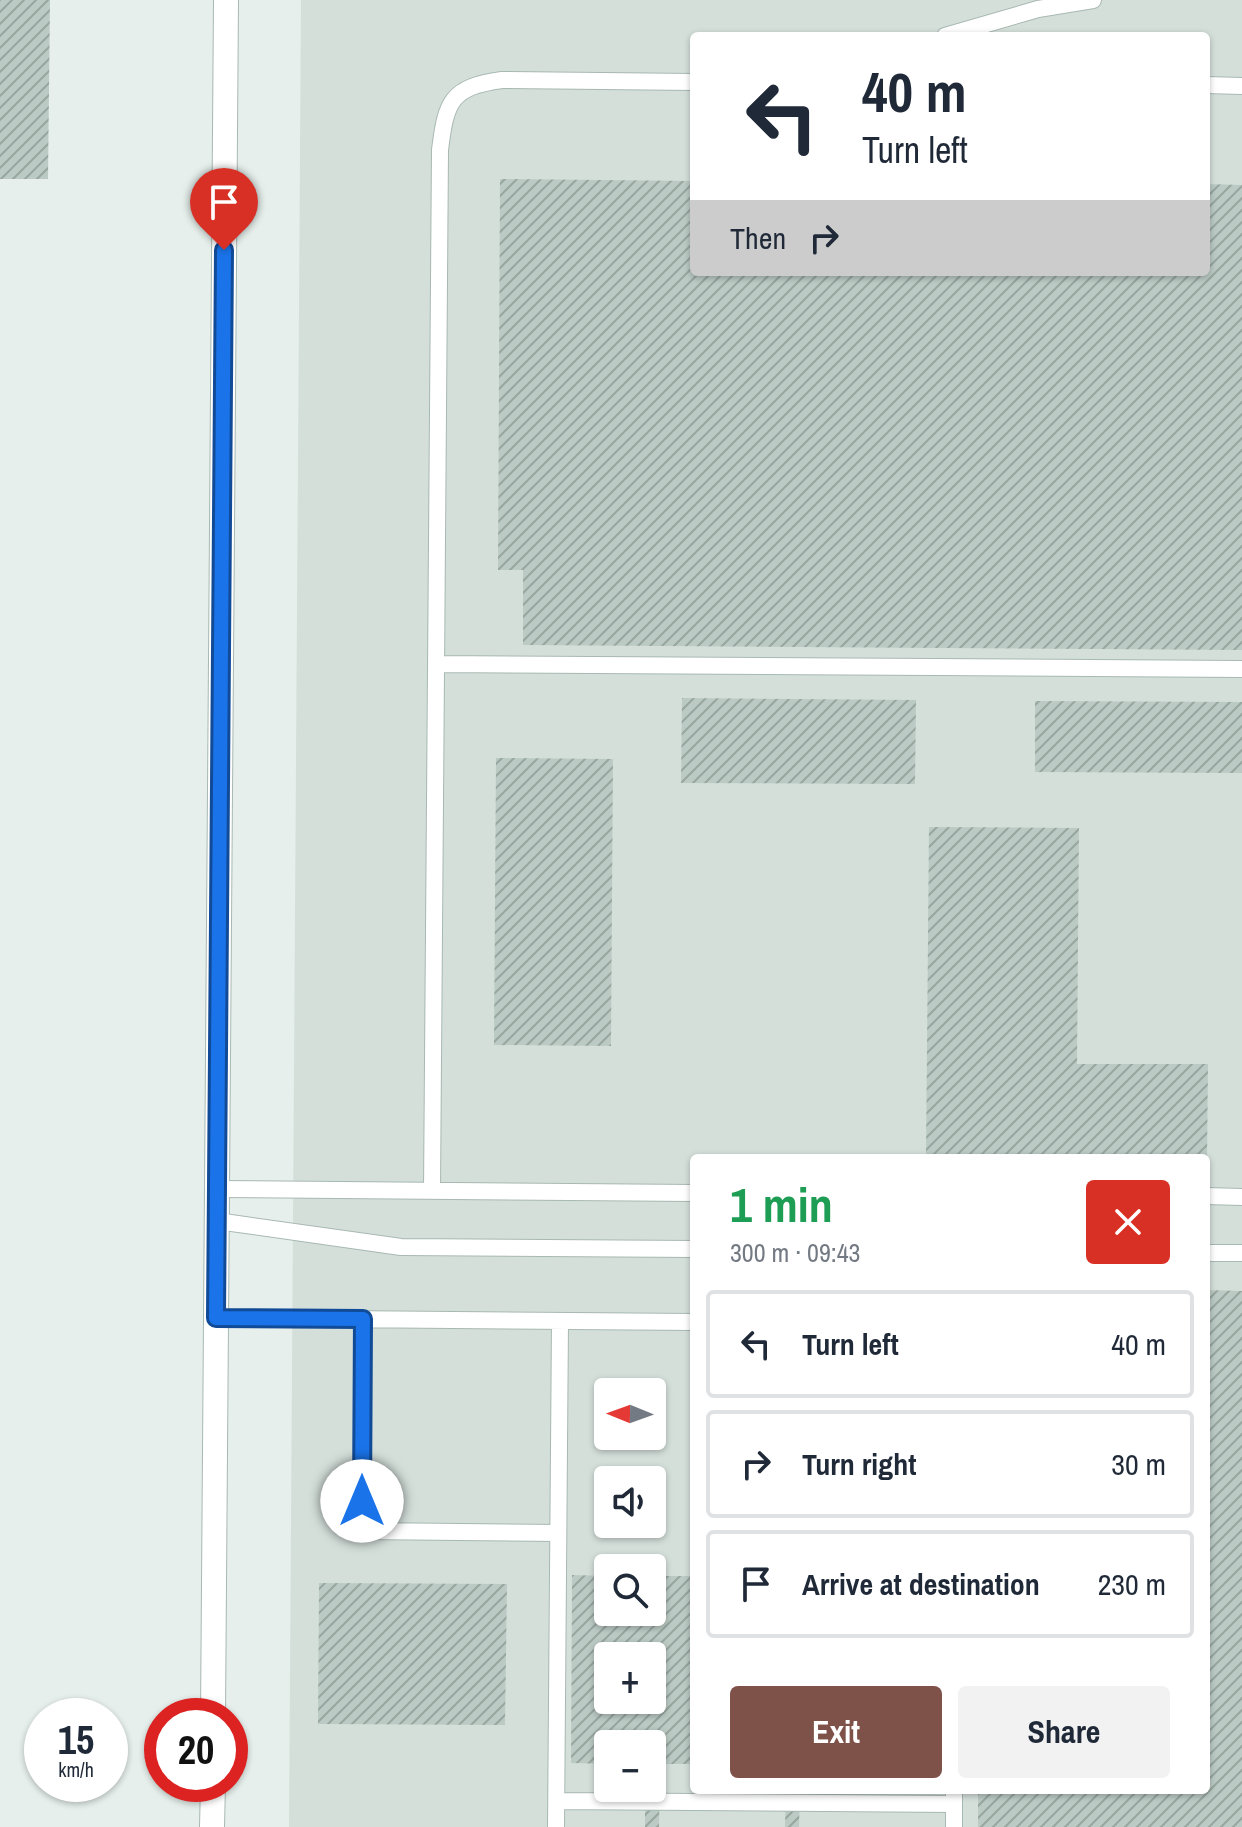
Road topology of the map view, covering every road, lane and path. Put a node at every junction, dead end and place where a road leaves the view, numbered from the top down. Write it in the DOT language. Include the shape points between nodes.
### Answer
graph roads {
  1 [pos="226,0"];
  2 [pos="1093,0"];
  3 [pos="959,32"];
  4 [pos="690,82"];
  5 [pos="1210,85"];
  6 [pos="1242,86"];
  7 [pos="436,664"];
  8 [pos="1242,669"];
  9 [pos="217,1189"];
  10 [pos="432,1191"];
  11 [pos="690,1193"];
  12 [pos="1210,1196"];
  13 [pos="1242,1197"];
  14 [pos="217,1221"];
  15 [pos="690,1249"];
  16 [pos="1210,1253"];
  17 [pos="1242,1253"];
  18 [pos="216,1318"];
  19 [pos="363,1319"];
  20 [pos="560,1321"];
  21 [pos="690,1322"];
  22 [pos="558,1533"];
  23 [pos="213,1698"];
  24 [pos="954,1797"];
  25 [pos="557,1801"];
  26 [pos="213,1802"];
  27 [pos="212,1827"];
  28 [pos="556,1827"];
  29 [pos="954,1827"];
  1 -- 9 [label="street"];
  2 -- 3 [label="lane" via="1038,9"];
  4 -- 7 [label="lane" via="479,83 457,93 444,120"];
  5 -- 6 [label="lane"];
  7 -- 8 [label="lane"];
  7 -- 10 [label="lane"];
  9 -- 10 [label="lane"];
  9 -- 14 [label="street"];
  10 -- 11 [label="lane"];
  12 -- 13 [label="lane"];
  14 -- 15 [label="lane" via="401,1247"];
  14 -- 18 [label="street"];
  16 -- 17 [label="lane"];
  18 -- 19 [label="lane"];
  18 -- 23 [label="street"];
  19 -- 20 [label="lane"];
  19 -- 22 [label="lane" via="362,1531"];
  20 -- 21 [label="lane"];
  20 -- 22 [label="lane"];
  22 -- 25 [label="lane"];
  24 -- 25 [label="lane"];
  24 -- 29 [label="lane"];
  25 -- 28 [label="lane"];
  26 -- 27 [label="street"];
}
